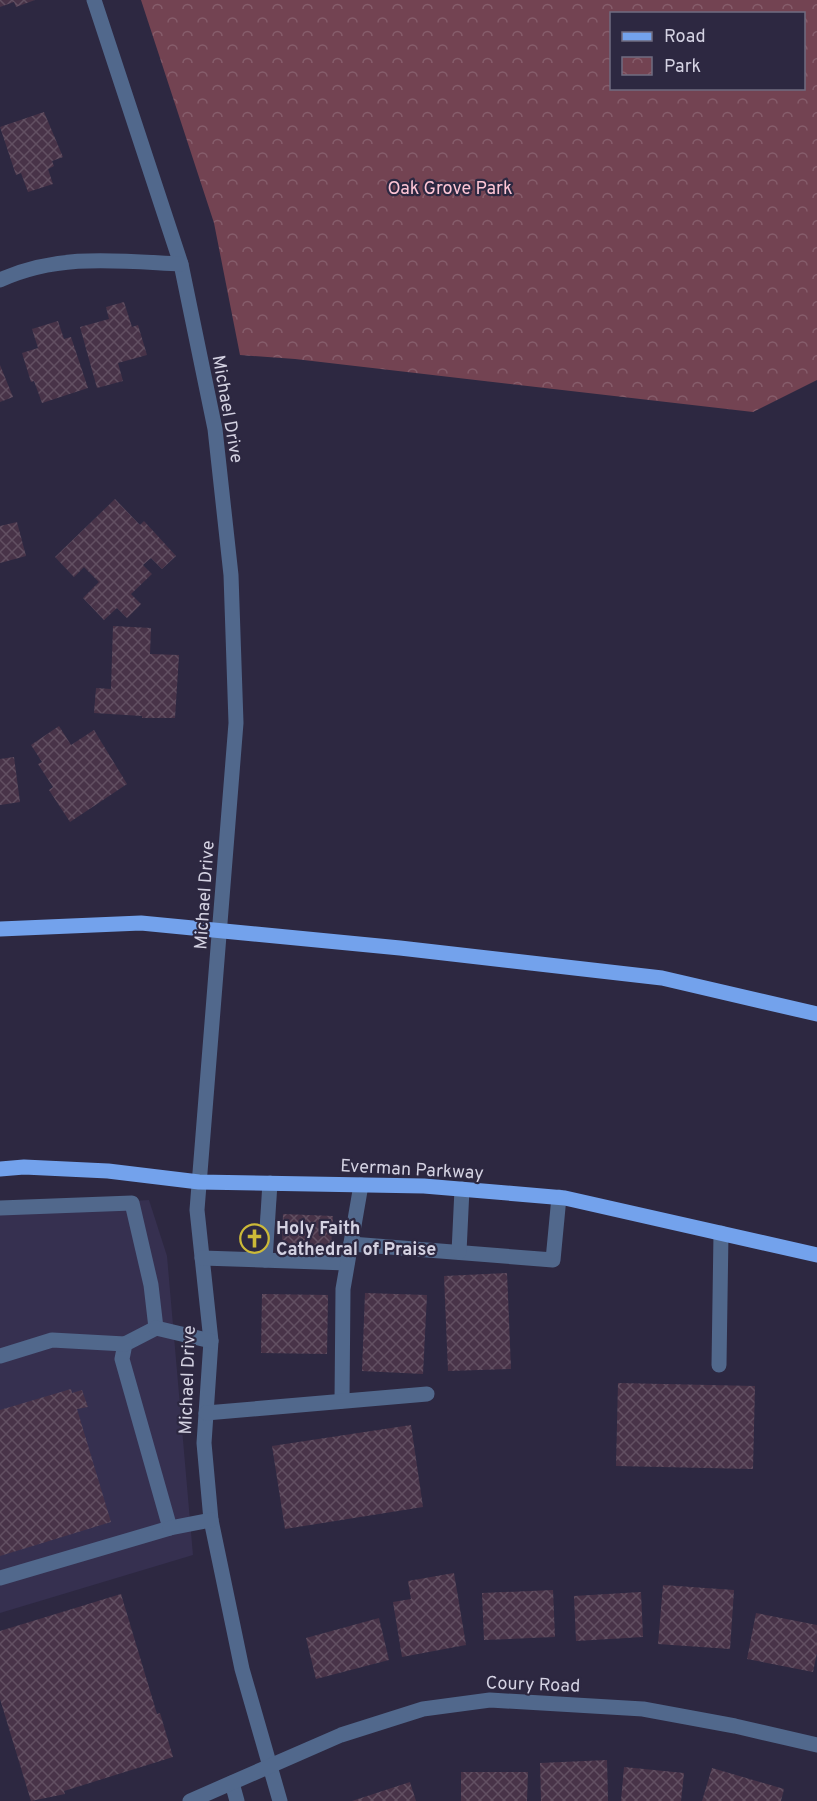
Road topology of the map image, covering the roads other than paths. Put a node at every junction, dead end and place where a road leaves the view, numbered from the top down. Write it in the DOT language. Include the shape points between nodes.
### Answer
graph roads {
  1 [pos="94,0"];
  2 [pos="181,264"];
  3 [pos="0,280"];
  4 [pos="0,929"];
  5 [pos="221,931"];
  6 [pos="817,1014"];
  7 [pos="0,1169"];
  8 [pos="199,1182"];
  9 [pos="270,1183"];
  10 [pos="361,1185"];
  11 [pos="462,1189"];
  12 [pos="560,1197"];
  13 [pos="0,1208"];
  14 [pos="722,1233"];
  15 [pos="351,1244"];
  16 [pos="459,1252"];
  17 [pos="817,1255"];
  18 [pos="202,1258"];
  19 [pos="265,1260"];
  20 [pos="347,1263"];
  21 [pos="156,1328"];
  22 [pos="211,1341"];
  23 [pos="125,1344"];
  24 [pos="0,1356"];
  25 [pos="719,1365"];
  26 [pos="427,1394"];
  27 [pos="342,1401"];
  28 [pos="206,1413"];
  29 [pos="212,1520"];
  30 [pos="170,1528"];
  31 [pos="0,1578"];
  32 [pos="817,1745"];
  33 [pos="270,1767"];
  34 [pos="232,1783"];
  35 [pos="190,1801"];
  36 [pos="237,1801"];
  37 [pos="280,1801"];
  1 -- 2 [label="street, Michael Drive"];
  2 -- 3 [label="street" via="58,261"];
  2 -- 5 [label="street, Michael Drive" via="214,429 231,575 236,723"];
  4 -- 5 [label="main road" via="141,923"];
  5 -- 6 [label="main road" via="662,978"];
  5 -- 8 [label="street, Michael Drive"];
  7 -- 8 [label="main road, Everman Parkway" via="108,1171"];
  8 -- 9 [label="main road, Everman Parkway"];
  8 -- 18 [label="street, Michael Drive" via="197,1210"];
  9 -- 10 [label="main road, Everman Parkway"];
  9 -- 19 [label="street"];
  10 -- 11 [label="main road, Everman Parkway"];
  10 -- 15 [label="street"];
  11 -- 12 [label="main road, Everman Parkway"];
  11 -- 16 [label="street"];
  12 -- 14 [label="main road, Everman Parkway"];
  12 -- 16 [label="street" via="552,1260"];
  13 -- 21 [label="street" via="132,1203 151,1285"];
  14 -- 17 [label="main road, Everman Parkway"];
  14 -- 25 [label="street"];
  15 -- 16 [label="street"];
  15 -- 20 [label="street"];
  18 -- 19 [label="street"];
  18 -- 22 [label="street, Michael Drive"];
  19 -- 20 [label="street"];
  20 -- 27 [label="street" via="343,1289"];
  21 -- 22 [label="street"];
  21 -- 23 [label="street"];
  22 -- 28 [label="street, Michael Drive"];
  23 -- 24 [label="street" via="52,1340"];
  23 -- 30 [label="street" via="122,1359"];
  26 -- 27 [label="street"];
  27 -- 28 [label="street"];
  28 -- 29 [label="street, Michael Drive" via="204,1443"];
  29 -- 30 [label="street"];
  29 -- 33 [label="street, Michael Drive" via="242,1669"];
  30 -- 31 [label="street"];
  32 -- 33 [label="street, Coury Road" via="643,1709 490,1700 423,1709 341,1735"];
  33 -- 34 [label="street, Coury Road"];
  33 -- 37 [label="street, Michael Drive"];
  34 -- 35 [label="street, Coury Road"];
  34 -- 36 [label="street"];
}
